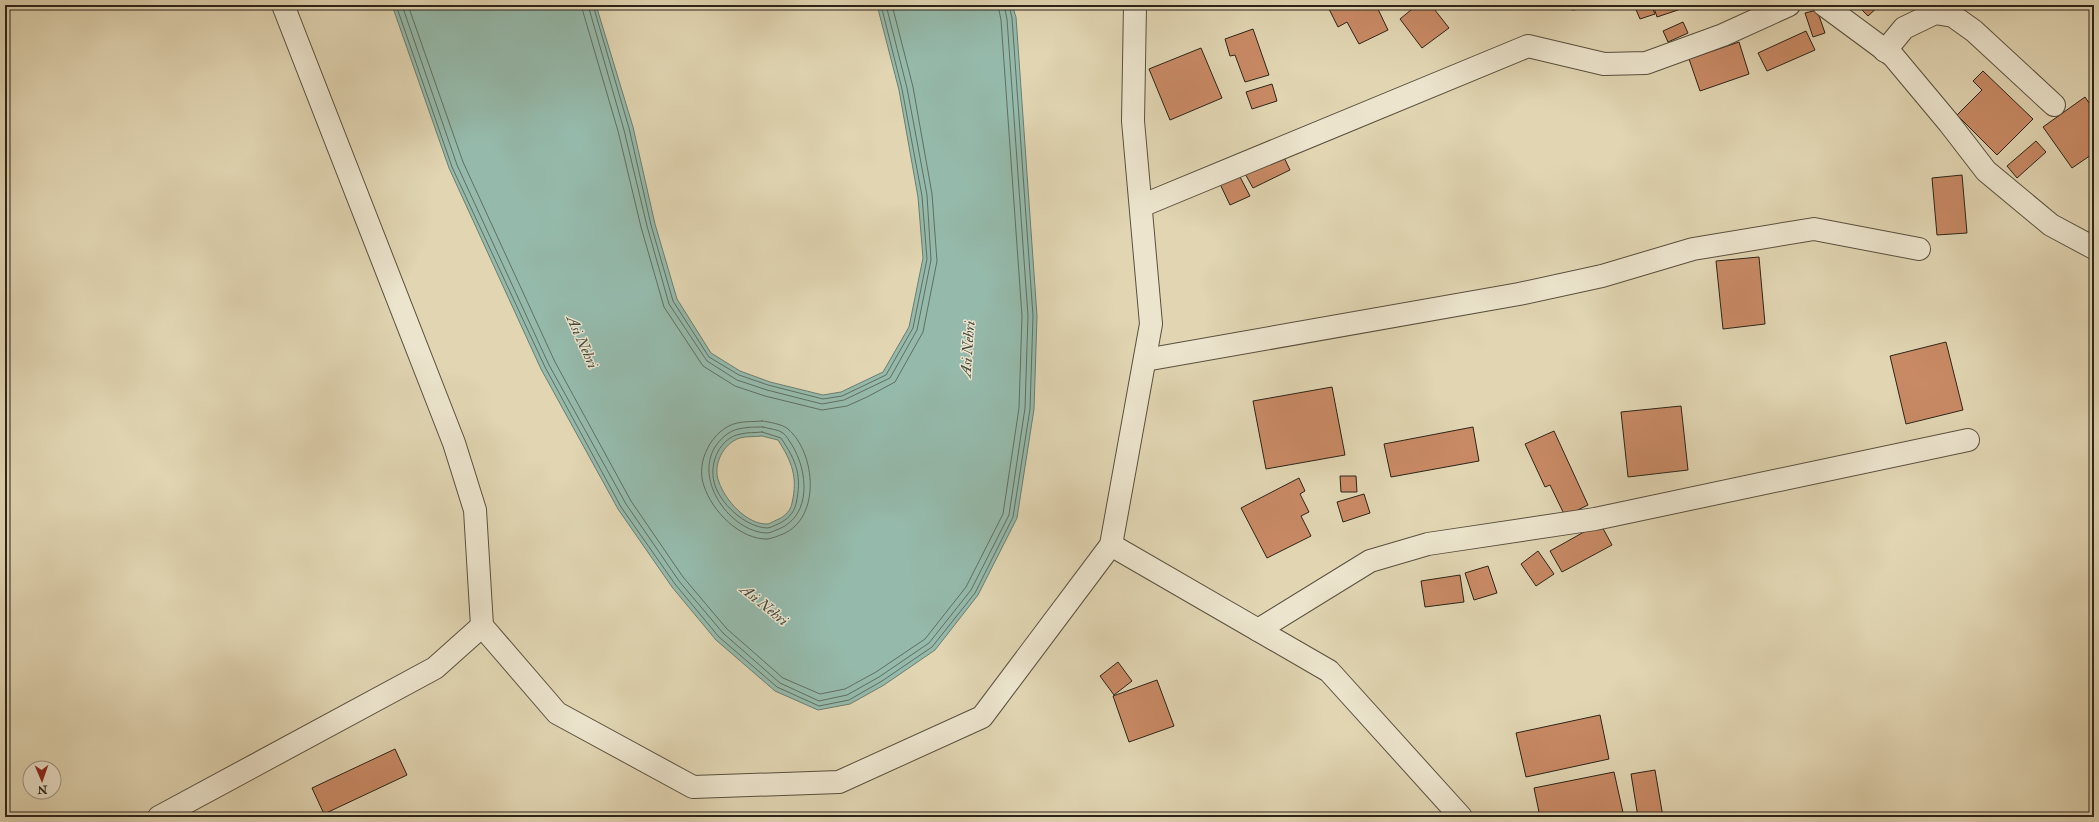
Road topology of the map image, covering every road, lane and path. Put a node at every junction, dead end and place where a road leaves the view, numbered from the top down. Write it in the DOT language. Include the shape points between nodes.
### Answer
graph roads {
  1 [pos="283,5"];
  2 [pos="1135,5"];
  3 [pos="1789,5"];
  4 [pos="1824,5"];
  5 [pos="1885,51"];
  6 [pos="2054,105"];
  7 [pos="1141,206"];
  8 [pos="2094,248"];
  9 [pos="1919,249"];
  10 [pos="1145,360"];
  11 [pos="1968,440"];
  12 [pos="1111,545"];
  13 [pos="482,626"];
  14 [pos="1258,630"];
  15 [pos="159,817"];
  16 [pos="1461,817"];
  1 -- 13 [label="street" via="454,443 475,510"];
  2 -- 7 [label="street" via="1133,120"];
  3 -- 7 [label="street" via="1723,35 1646,63 1604,64 1528,46"];
  4 -- 5 [label="street"];
  5 -- 6 [label="street" via="1904,28 1935,13 1954,16 1974,31"];
  5 -- 8 [label="street" via="1893,56 1924,92 1986,171 2051,225"];
  7 -- 10 [label="street" via="1151,324"];
  9 -- 10 [label="street" via="1814,229 1693,249 1602,276 1519,294"];
  10 -- 12 [label="street"];
  11 -- 14 [label="street" via="1595,519 1428,544 1370,561"];
  12 -- 13 [label="street" via="982,717 839,782 693,787 557,713"];
  12 -- 14 [label="street"];
  13 -- 15 [label="street" via="435,668"];
  14 -- 16 [label="street" via="1329,672"];
}
